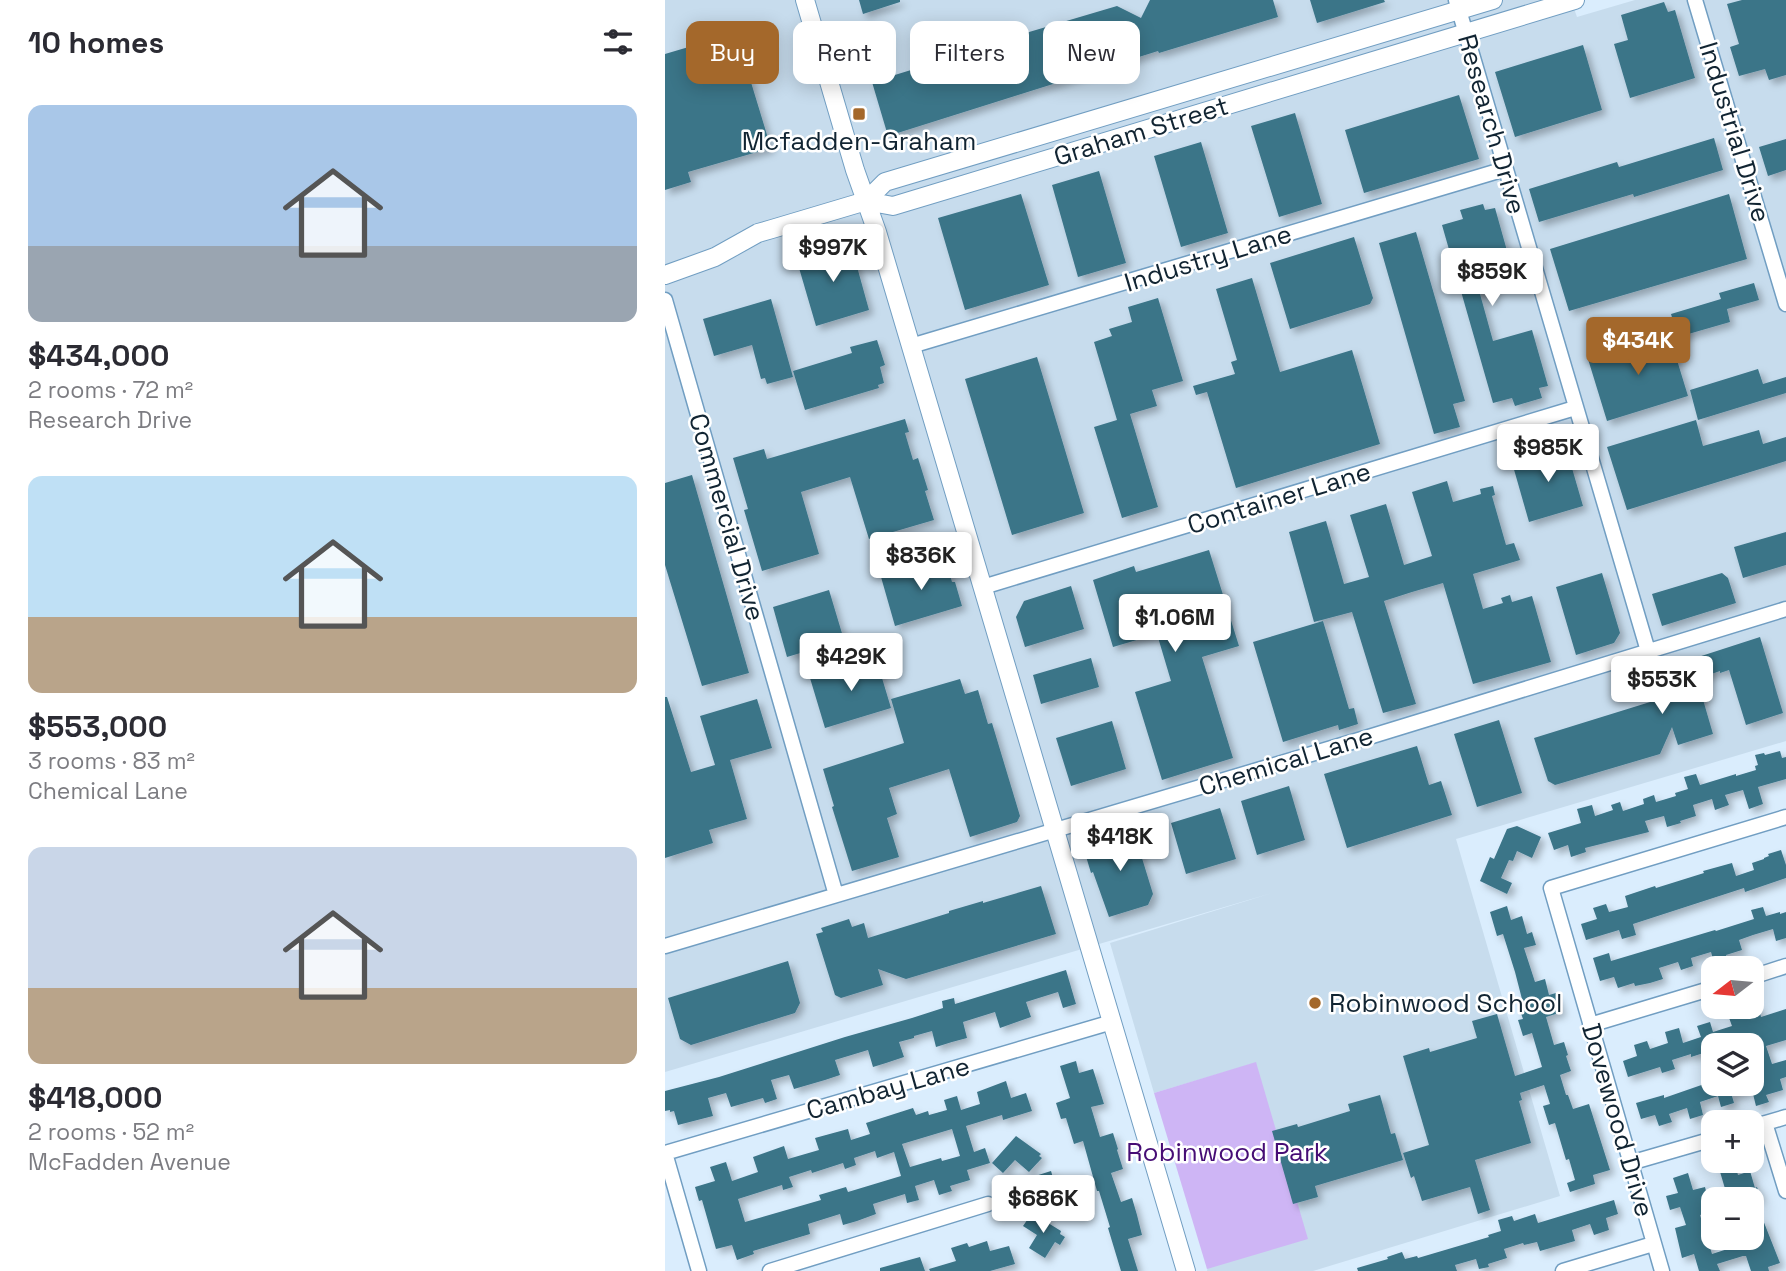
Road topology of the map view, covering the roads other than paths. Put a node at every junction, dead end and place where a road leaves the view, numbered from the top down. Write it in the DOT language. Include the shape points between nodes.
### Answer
graph roads {
  1 [pos="805,0"];
  2 [pos="1493,0"];
  3 [pos="1575,0"];
  4 [pos="1695,0"];
  5 [pos="1457,5"];
  6 [pos="1465,33"];
  7 [pos="1164,99"];
  8 [pos="1171,122"];
  9 [pos="1505,169"];
  10 [pos="866,201"];
  11 [pos="665,275"];
  12 [pos="665,300"];
  13 [pos="1786,304"];
  14 [pos="911,346"];
  15 [pos="1575,408"];
  16 [pos="983,587"];
  17 [pos="1786,608"];
  18 [pos="1648,651"];
  19 [pos="1786,817"];
  20 [pos="1055,830"];
  21 [pos="836,895"];
  22 [pos="665,946"];
  23 [pos="1786,966"];
  24 [pos="1764,973"];
  25 [pos="1701,992"];
  26 [pos="1112,1022"];
  27 [pos="1590,1025"];
  28 [pos="1786,1117"];
  29 [pos="1764,1124"];
  30 [pos="1764,1137"];
  31 [pos="1701,1142"];
  32 [pos="665,1153"];
  33 [pos="1630,1163"];
  34 [pos="1786,1191"];
  35 [pos="988,1205"];
  36 [pos="1653,1244"];
  37 [pos="699,1271"];
  38 [pos="769,1271"];
  39 [pos="1187,1271"];
  40 [pos="1563,1271"];
  41 [pos="1662,1271"];
  1 -- 10 [label="street"];
  2 -- 5 [label="street, Graham Street"];
  3 -- 6 [label="street, Graham Street"];
  4 -- 13 [label="street, Industrial Drive"];
  5 -- 6 [label="street, Research Drive"];
  5 -- 7 [label="street, Graham Street"];
  6 -- 8 [label="street, Graham Street"];
  6 -- 9 [label="street, Research Drive"];
  7 -- 8 [label="street"];
  7 -- 10 [label="street, Graham Street" via="885,183"];
  8 -- 10 [label="street, Graham Street" via="893,206"];
  9 -- 14 [label="street, Industry Lane"];
  9 -- 15 [label="street, Research Drive"];
  10 -- 11 [label="street, Graham Street" via="758,233 715,257"];
  10 -- 14 [label="street"];
  12 -- 21 [label="street, Commercial Drive"];
  14 -- 16 [label="street"];
  15 -- 16 [label="street, Container Lane"];
  15 -- 18 [label="street, Research Drive"];
  16 -- 20 [label="street"];
  17 -- 18 [label="street, Chemical Lane"];
  18 -- 20 [label="street, Chemical Lane"];
  19 -- 27 [label="street, Dovewood Drive" via="1551,888"];
  20 -- 21 [label="street, Chemical Lane"];
  20 -- 26 [label="street"];
  21 -- 22 [label="street, Chemical Lane"];
  23 -- 24 [label="street"];
  25 -- 27 [label="street"];
  26 -- 32 [label="street, Cambay Lane"];
  26 -- 39 [label="street"];
  27 -- 33 [label="street, Dovewood Drive"];
  28 -- 29 [label="street"];
  30 -- 34 [label="street"];
  31 -- 33 [label="street"];
  32 -- 37 [label="street"];
  33 -- 36 [label="street, Dovewood Drive"];
  35 -- 38 [label="street"];
  36 -- 40 [label="street"];
  36 -- 41 [label="street, Dovewood Drive"];
}
